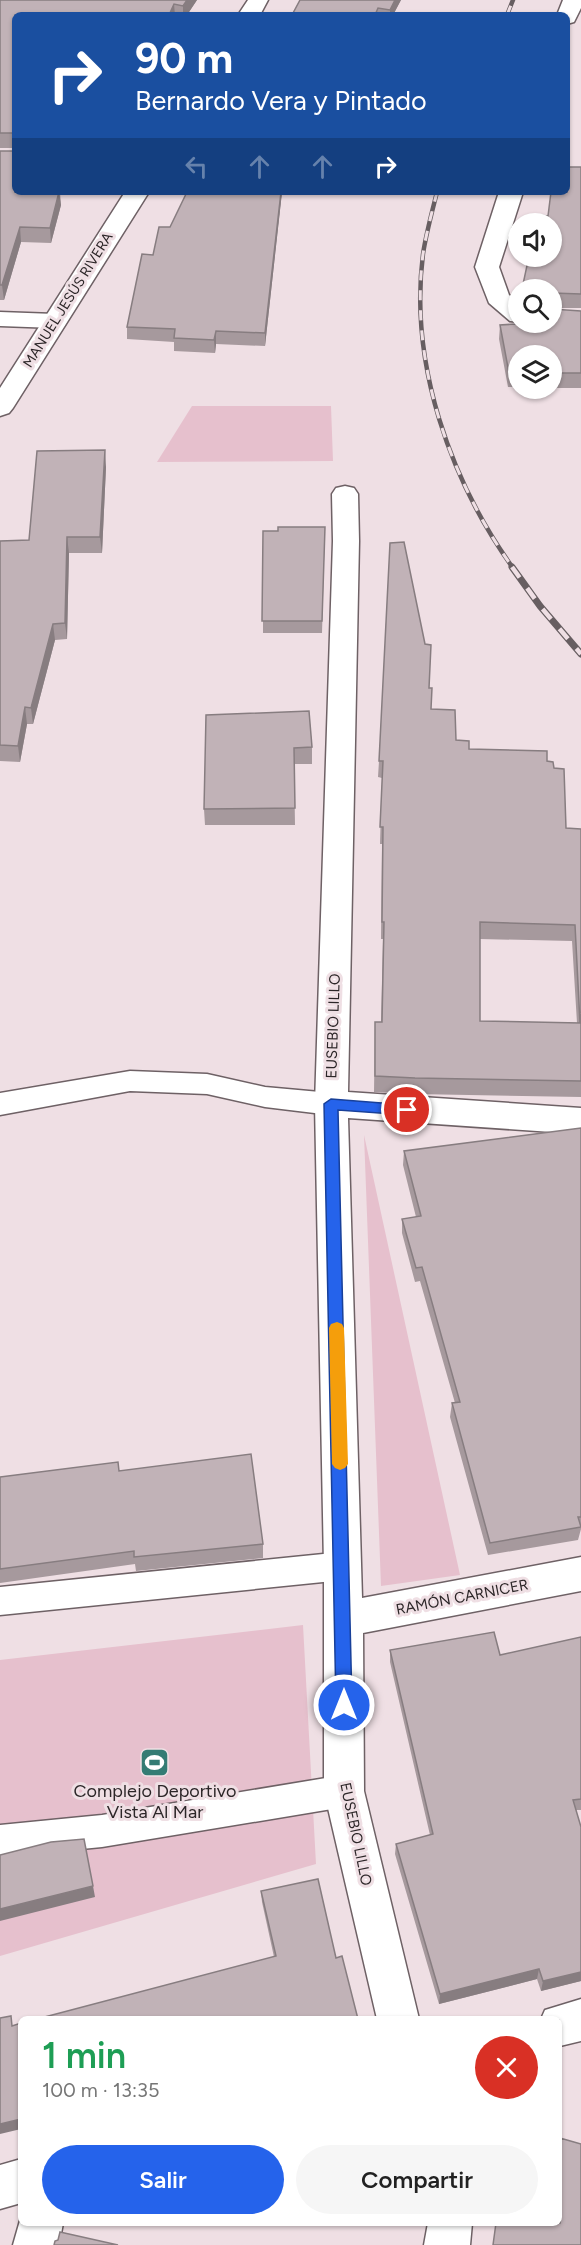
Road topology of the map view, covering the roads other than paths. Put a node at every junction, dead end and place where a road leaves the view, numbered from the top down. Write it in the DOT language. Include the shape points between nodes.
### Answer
graph roads {
  1 [pos="135,195"];
  2 [pos="510,195"];
  3 [pos="508,307"];
  4 [pos="0,319"];
  5 [pos="55,321"];
  6 [pos="0,408"];
  7 [pos="345,494"];
  8 [pos="0,1104"];
  9 [pos="331,1104"];
  10 [pos="581,1121"];
  11 [pos="342,1566"];
  12 [pos="581,1574"];
  13 [pos="0,1601"];
  14 [pos="343,1619"];
  15 [pos="344,1791"];
  16 [pos="0,1841"];
  17 [pos="397,2016"];
  18 [pos="581,2020"];
  19 [pos="562,2025"];
  20 [pos="18,2182"];
  21 [pos="0,2187"];
  22 [pos="40,2226"];
  23 [pos="450,2226"];
  24 [pos="36,2245"];
  25 [pos="447,2245"];
  1 -- 5 [label="street, MANUEL JESÚS RIVERA"];
  2 -- 3 [label="street" via="487,267 498,298"];
  4 -- 5 [label="street"];
  5 -- 6 [label="street, MANUEL JESÚS RIVERA"];
  7 -- 9 [label="street, EUSEBIO LILLO"];
  8 -- 9 [label="lane" via="130,1081 207,1084 265,1097"];
  9 -- 10 [label="street"];
  9 -- 11 [label="street, EUSEBIO LILLO"];
  11 -- 13 [label="lane"];
  11 -- 14 [label="street, EUSEBIO LILLO"];
  12 -- 14 [label="street, RAMÓN CARNICER"];
  14 -- 15 [label="street, EUSEBIO LILLO"];
  15 -- 16 [label="lane" via="102,1831"];
  15 -- 17 [label="street, EUSEBIO LILLO"];
  18 -- 19 [label="street"];
  20 -- 21 [label="street"];
  22 -- 24 [label="street"];
  23 -- 25 [label="street"];
}
